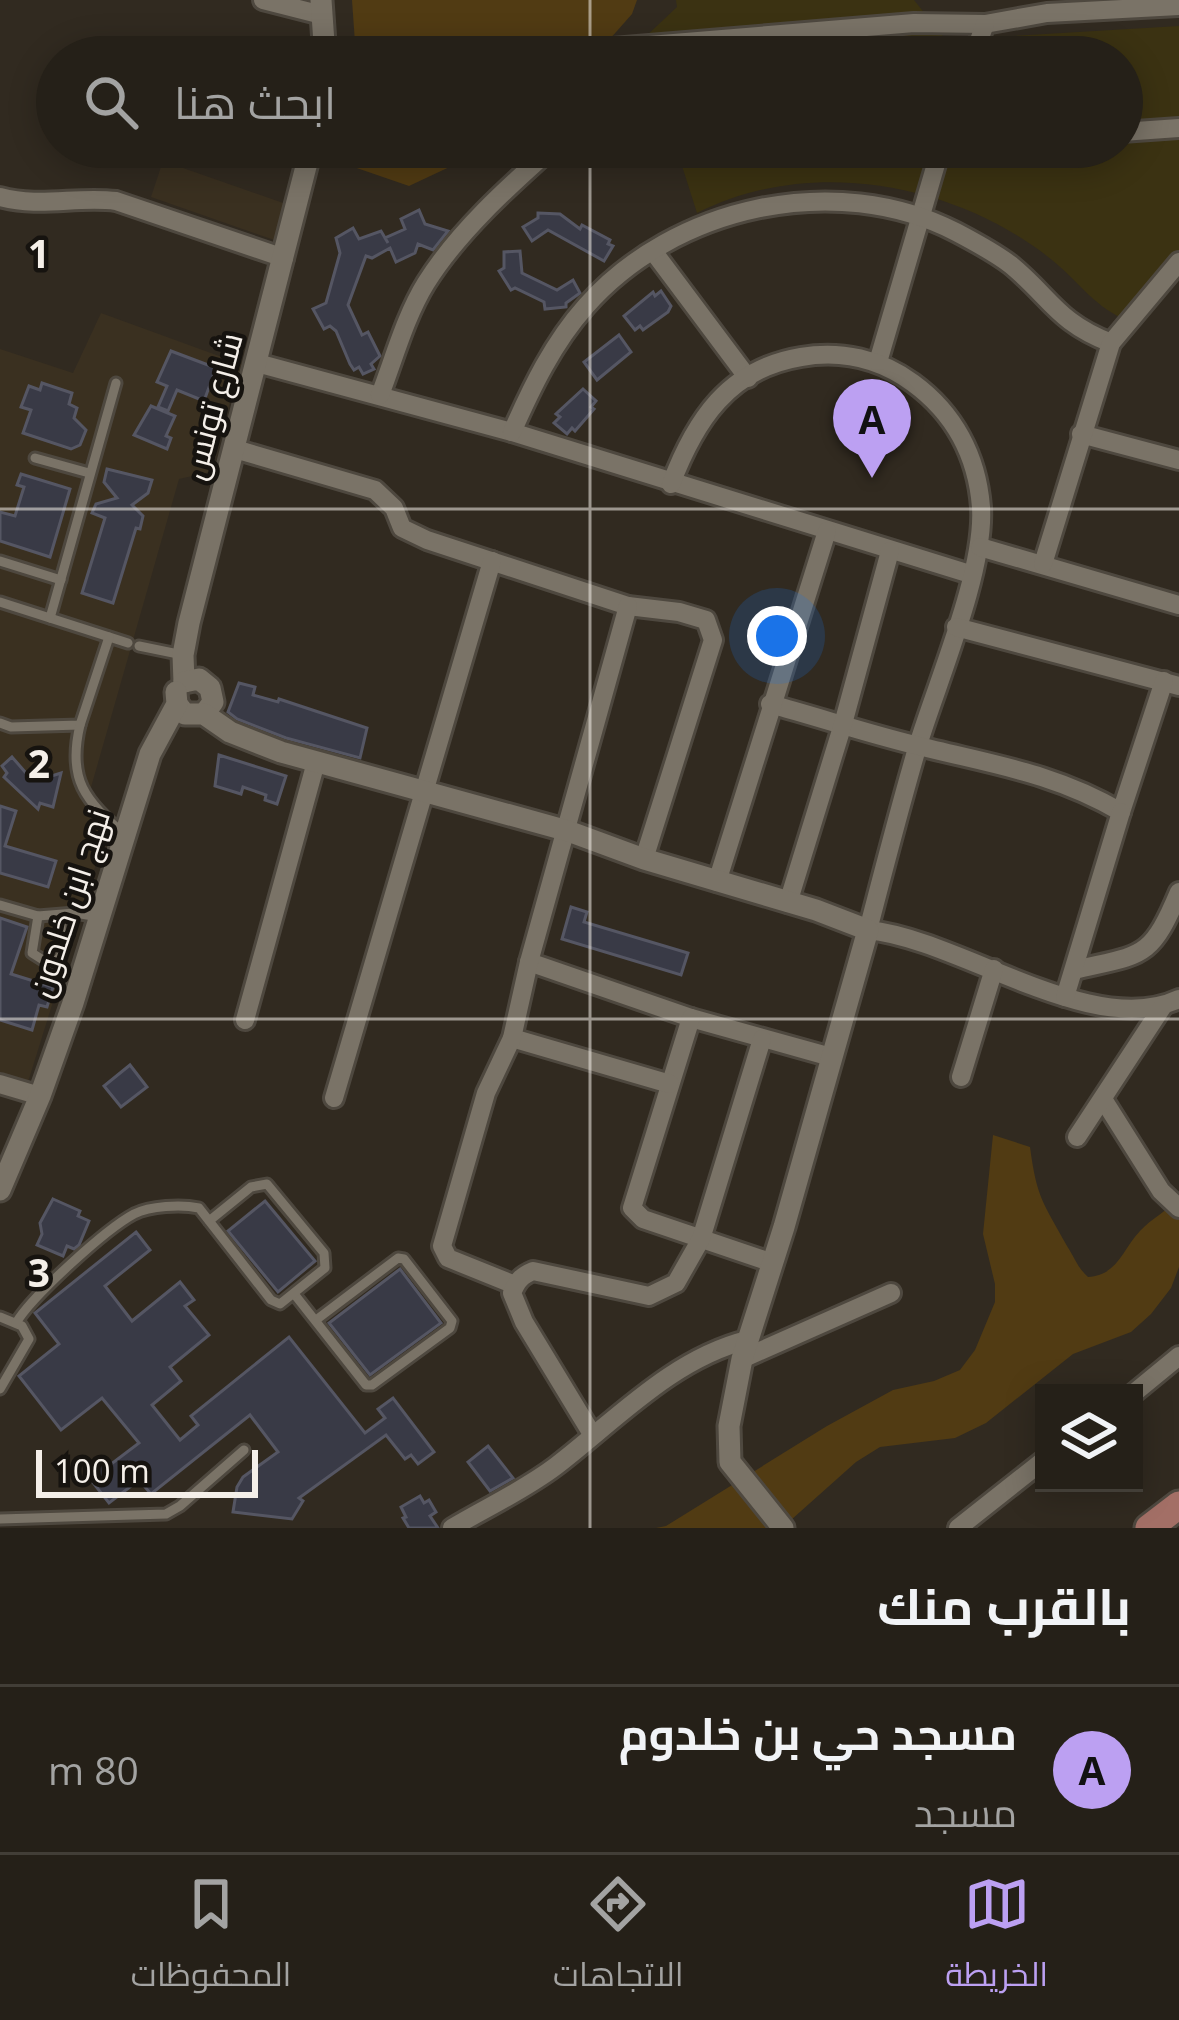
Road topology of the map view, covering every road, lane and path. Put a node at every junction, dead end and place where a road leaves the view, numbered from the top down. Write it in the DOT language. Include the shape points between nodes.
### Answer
graph roads {
  1 [pos="263,0"];
  2 [pos="920,0"];
  3 [pos="1153,3"];
  4 [pos="1179,6"];
  5 [pos="322,8"];
  6 [pos="914,23"];
  7 [pos="985,24"];
  8 [pos="757,36"];
  9 [pos="981,36"];
  10 [pos="1179,128"];
  11 [pos="1143,131"];
  12 [pos="306,168"];
  13 [pos="530,168"];
  14 [pos="936,168"];
  15 [pos="1,201"];
  16 [pos="921,218"];
  17 [pos="653,251"];
  18 [pos="284,257"];
  19 [pos="1179,262"];
  20 [pos="1111,343"];
  21 [pos="878,362"];
  22 [pos="257,363"];
  23 [pos="748,378"];
  24 [pos="116,383"];
  25 [pos="380,395"];
  26 [pos="512,432"];
  27 [pos="1081,434"];
  28 [pos="235,449"];
  29 [pos="34,458"];
  30 [pos="1179,460"];
  31 [pos="89,472"];
  32 [pos="671,484"];
  33 [pos="827,531"];
  34 [pos="980,547"];
  35 [pos="890,550"];
  36 [pos="0,561"];
  37 [pos="492,561"];
  38 [pos="1042,564"];
  39 [pos="970,574"];
  40 [pos="61,580"];
  41 [pos="0,602"];
  42 [pos="1179,605"];
  43 [pos="628,606"];
  44 [pos="50,618"];
  45 [pos="956,627"];
  46 [pos="109,637"];
  47 [pos="183,655"];
  48 [pos="184,682"];
  49 [pos="1172,683"];
  50 [pos="177,704"];
  51 [pos="770,704"];
  52 [pos="204,714"];
  53 [pos="0,723"];
  54 [pos="80,724"];
  55 [pos="843,724"];
  56 [pos="918,746"];
  57 [pos="316,762"];
  58 [pos="425,790"];
  59 [pos="1121,812"];
  60 [pos="568,831"];
  61 [pos="125,835"];
  62 [pos="644,859"];
  63 [pos="717,882"];
  64 [pos="1179,892"];
  65 [pos="788,903"];
  66 [pos="0,905"];
  67 [pos="38,916"];
  68 [pos="61,916"];
  69 [pos="99,917"];
  70 [pos="868,930"];
  71 [pos="529,962"];
  72 [pos="994,969"];
  73 [pos="1074,970"];
  74 [pos="1066,998"];
  75 [pos="1171,1003"];
  76 [pos="691,1018"];
  77 [pos="244,1020"];
  78 [pos="512,1038"];
  79 [pos="762,1039"];
  80 [pos="831,1058"];
  81 [pos="961,1077"];
  82 [pos="0,1084"];
  83 [pos="670,1084"];
  84 [pos="40,1096"];
  85 [pos="334,1098"];
  86 [pos="1102,1099"];
  87 [pos="1077,1137"];
  88 [pos="0,1190"];
  89 [pos="1179,1208"];
  90 [pos="209,1221"];
  91 [pos="701,1240"];
  92 [pos="773,1264"];
  93 [pos="515,1285"];
  94 [pos="891,1293"];
  95 [pos="295,1295"];
  96 [pos="0,1317"];
  97 [pos="316,1320"];
  98 [pos="16,1323"];
  99 [pos="744,1349"];
  100 [pos="1179,1357"];
  101 [pos="1143,1386"];
  102 [pos="0,1389"];
  103 [pos="592,1434"];
  104 [pos="244,1450"];
  105 [pos="1035,1467"];
  106 [pos="1179,1505"];
  107 [pos="0,1519"];
  108 [pos="452,1528"];
  109 [pos="783,1528"];
  110 [pos="958,1528"];
  111 [pos="1149,1528"];
  1 -- 5 [label="street"];
  2 -- 6 [label="street"];
  3 -- 4 [label="street"];
  3 -- 7 [label="street"];
  6 -- 7 [label="street"];
  6 -- 8 [label="street"];
  7 -- 9 [label="street"];
  10 -- 11 [label="street"];
  12 -- 18 [label="street, شارع تونس"];
  13 -- 25 [label="street" via="435,270"];
  14 -- 16 [label="street"];
  15 -- 18 [label="street" via="116,201"];
  16 -- 17 [label="street" via="787,201 701,226"];
  16 -- 20 [label="street" via="987,249 1051,308"];
  16 -- 21 [label="street"];
  17 -- 23 [label="street"];
  17 -- 26 [label="street" via="567,328"];
  18 -- 22 [label="street, شارع تونس"];
  19 -- 20 [label="street"];
  20 -- 27 [label="street"];
  21 -- 23 [label="street" via="799,357"];
  21 -- 34 [label="street" via="928,394 959,433 975,472"];
  22 -- 25 [label="street"];
  22 -- 28 [label="street, شارع تونس"];
  23 -- 32 [label="street" via="696,425"];
  24 -- 31 [label="lane"];
  25 -- 26 [label="street"];
  26 -- 32 [label="street"];
  27 -- 30 [label="street"];
  27 -- 38 [label="street"];
  28 -- 37 [label="street" via="375,490 402,528"];
  28 -- 47 [label="street, شارع تونس"];
  29 -- 31 [label="lane"];
  31 -- 40 [label="lane"];
  32 -- 33 [label="street"];
  33 -- 35 [label="street"];
  33 -- 51 [label="street"];
  34 -- 38 [label="street"];
  34 -- 39 [label="street"];
  35 -- 39 [label="street"];
  35 -- 55 [label="street"];
  36 -- 40 [label="lane"];
  37 -- 43 [label="street"];
  37 -- 58 [label="street"];
  38 -- 42 [label="street"];
  39 -- 45 [label="street"];
  40 -- 44 [label="lane"];
  41 -- 44 [label="lane"];
  43 -- 60 [label="street"];
  43 -- 62 [label="street" via="706,620 713,640"];
  44 -- 46 [label="lane"];
  45 -- 49 [label="street"];
  45 -- 56 [label="street"];
  46 -- 47 [label="lane"];
  46 -- 54 [label="lane"];
  47 -- 48 [label="street, شارع تونس"];
  48 -- 50 [label="street"];
  48 -- 52 [label="street" via="199,679 210,688 213,702"];
  49 -- 59 [label="street"];
  50 -- 52 [label="street" via="185,714"];
  50 -- 61 [label="street, نهج ابن خلدون" via="156,738"];
  51 -- 55 [label="street"];
  51 -- 63 [label="street"];
  52 -- 57 [label="street" via="251,741"];
  53 -- 54 [label="lane"];
  54 -- 61 [label="lane" via="80,786"];
  55 -- 56 [label="street"];
  55 -- 65 [label="street"];
  56 -- 59 [label="street" via="998,762"];
  56 -- 70 [label="street"];
  57 -- 58 [label="street"];
  57 -- 77 [label="street"];
  58 -- 60 [label="street"];
  58 -- 85 [label="street"];
  59 -- 73 [label="street"];
  60 -- 62 [label="street"];
  60 -- 71 [label="street"];
  61 -- 69 [label="street, نهج ابن خلدون"];
  62 -- 63 [label="street"];
  63 -- 65 [label="street"];
  64 -- 73 [label="street" via="1162,931 1134,958"];
  65 -- 70 [label="street"];
  66 -- 67 [label="lane"];
  67 -- 68 [label="lane"];
  67 -- 68 [label="lane" via="32,953 51,965 61,956"];
  68 -- 69 [label="lane"];
  69 -- 84 [label="street, نهج ابن خلدون"];
  70 -- 72 [label="street"];
  70 -- 80 [label="street"];
  71 -- 76 [label="street"];
  71 -- 78 [label="street"];
  72 -- 74 [label="street"];
  72 -- 81 [label="street"];
  73 -- 74 [label="street"];
  74 -- 75 [label="street" via="1124,1009"];
  75 -- 86 [label="street"];
  76 -- 79 [label="street"];
  76 -- 83 [label="street"];
  78 -- 83 [label="street"];
  78 -- 93 [label="street" via="485,1093 442,1246 448,1258"];
  79 -- 80 [label="street"];
  79 -- 91 [label="street"];
  80 -- 92 [label="street"];
  82 -- 84 [label="street"];
  83 -- 91 [label="street" via="632,1208"];
  84 -- 88 [label="street, نهج ابن خلدون"];
  86 -- 87 [label="street"];
  86 -- 89 [label="street"];
  90 -- 95 [label="lane" via="271,1300"];
  90 -- 95 [label="lane" via="251,1187 267,1184 324,1253 325,1268"];
  90 -- 98 [label="lane" via="187,1205 135,1213 40,1292"];
  91 -- 92 [label="street"];
  91 -- 93 [label="street" via="676,1283 649,1296 533,1271"];
  92 -- 99 [label="street"];
  93 -- 103 [label="street" via="524,1322"];
  94 -- 99 [label="street"];
  95 -- 97 [label="lane"];
  96 -- 98 [label="lane"];
  97 -- 97 [label="lane" via="372,1385 452,1321 398,1258"];
  98 -- 102 [label="lane" via="29,1339"];
  99 -- 103 [label="street" via="698,1356"];
  99 -- 109 [label="street" via="730,1462"];
  100 -- 101 [label="street"];
  103 -- 108 [label="street" via="549,1472"];
  104 -- 107 [label="lane" via="166,1514"];
  105 -- 110 [label="street"];
  106 -- 111 [label="main road"];
}
